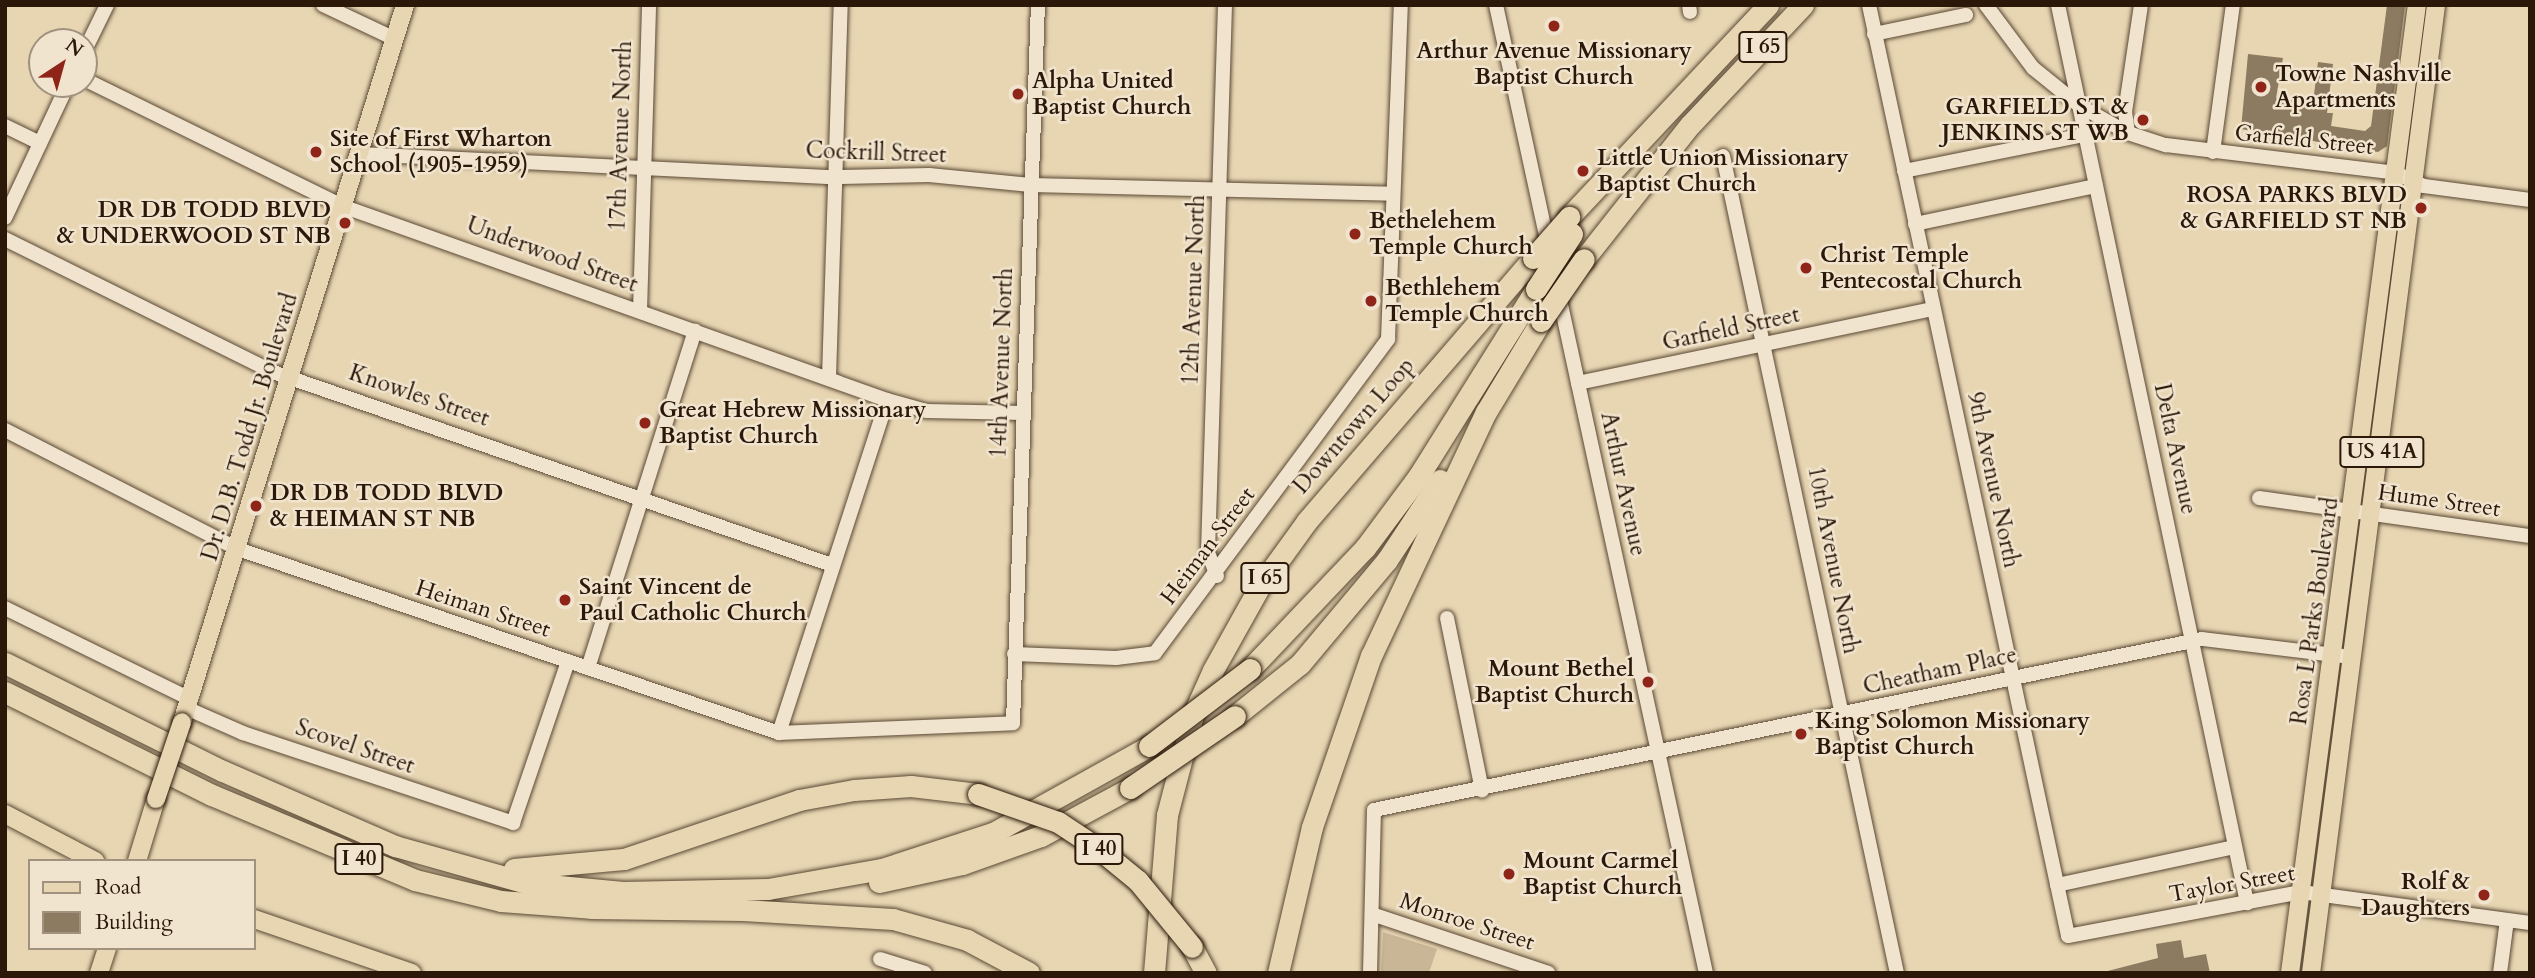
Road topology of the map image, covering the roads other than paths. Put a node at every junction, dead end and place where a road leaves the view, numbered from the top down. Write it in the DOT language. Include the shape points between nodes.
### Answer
graph roads {
  1 [pos="107,5"];
  2 [pos="323,5"];
  3 [pos="405,5"];
  4 [pos="649,5"];
  5 [pos="841,5"];
  6 [pos="1038,5"];
  7 [pos="1225,5"];
  8 [pos="1401,5"];
  9 [pos="1496,5"];
  10 [pos="1768,5"];
  11 [pos="1803,5"];
  12 [pos="1869,5"];
  13 [pos="1986,5"];
  14 [pos="2058,5"];
  15 [pos="2141,5"];
  16 [pos="2233,5"];
  17 [pos="2417,5"];
  18 [pos="2437,5"];
  19 [pos="1966,15"];
  20 [pos="96,28"];
  21 [pos="1874,34"];
  22 [pos="395,39"];
  23 [pos="98,86"];
  24 [pos="61,98"];
  25 [pos="2080,106"];
  26 [pos="5,126"];
  27 [pos="2127,133"];
  28 [pos="2084,135"];
  29 [pos="40,144"];
  30 [pos="2213,152"];
  31 [pos="359,154"];
  32 [pos="1723,156"];
  33 [pos="642,165"];
  34 [pos="1904,171"];
  35 [pos="2396,173"];
  36 [pos="837,177"];
  37 [pos="2415,180"];
  38 [pos="1031,184"];
  39 [pos="2096,186"];
  40 [pos="1221,190"];
  41 [pos="1393,194"];
  42 [pos="2530,200"];
  43 [pos="342,206"];
  44 [pos="5,218"];
  45 [pos="1915,224"];
  46 [pos="1570,225"];
  47 [pos="5,239"];
  48 [pos="1933,309"];
  49 [pos="640,311"];
  50 [pos="695,331"];
  51 [pos="1762,346"];
  52 [pos="292,377"];
  53 [pos="830,377"];
  54 [pos="1578,383"];
  55 [pos="887,400"];
  56 [pos="1486,412"];
  57 [pos="1024,413"];
  58 [pos="5,430"];
  59 [pos="2259,498"];
  60 [pos="641,499"];
  61 [pos="2364,514"];
  62 [pos="2530,536"];
  63 [pos="238,549"];
  64 [pos="832,565"];
  65 [pos="1217,576"];
  66 [pos="5,608"];
  67 [pos="1447,618"];
  68 [pos="2193,642"];
  69 [pos="1014,654"];
  70 [pos="2331,655"];
  71 [pos="2352,658"];
  72 [pos="568,661"];
  73 [pos="5,663"];
  74 [pos="588,668"];
  75 [pos="2013,680"];
  76 [pos="5,692"];
  77 [pos="186,709"];
  78 [pos="1840,715"];
  79 [pos="1013,723"];
  80 [pos="779,733"];
  81 [pos="1658,752"];
  82 [pos="1482,790"];
  83 [pos="5,814"];
  84 [pos="2235,847"];
  85 [pos="91,859"];
  86 [pos="138,859"];
  87 [pos="463,869"];
  88 [pos="2056,885"];
  89 [pos="2310,893"];
  90 [pos="2247,903"];
  91 [pos="743,910"];
  92 [pos="1372,914"];
  93 [pos="256,920"];
  94 [pos="2507,920"];
  95 [pos="2530,923"];
  96 [pos="2068,936"];
  97 [pos="106,950"];
  98 [pos="880,959"];
  99 [pos="407,972"];
  100 [pos="99,973"];
  101 [pos="925,973"];
  102 [pos="1029,973"];
  103 [pos="1154,973"];
  104 [pos="1206,973"];
  105 [pos="1278,973"];
  106 [pos="1370,973"];
  107 [pos="1548,973"];
  108 [pos="1706,973"];
  109 [pos="1897,973"];
  110 [pos="2290,973"];
  111 [pos="2311,973"];
  112 [pos="2500,973"];
  1 -- 20 [label="street"];
  2 -- 22 [label="street"];
  3 -- 22 [label="main road, Dr. D.B. Todd Jr. Boulevard"];
  4 -- 33 [label="street, 17th Avenue North"];
  5 -- 36 [label="street"];
  6 -- 38 [label="street, 14th Avenue North"];
  7 -- 40 [label="street, 12th Avenue North"];
  8 -- 41 [label="street, Heiman Street"];
  9 -- 54 [label="street, Arthur Avenue"];
  10 -- 46 [label="highway, Downtown Loop / I 65"];
  11 -- 56 [label="highway, I 65, bridge" via="1689,125 1584,259"];
  12 -- 21 [label="street, 9th Avenue North"];
  13 -- 25 [label="street, Garfield Street" via="2033,68"];
  14 -- 25 [label="street, Delta Avenue"];
  15 -- 27 [label="street" via="2125,112"];
  16 -- 30 [label="street"];
  17 -- 35 [label="main road, Rosa L Parks Boulevard / US 41A"];
  18 -- 37 [label="main road, Rosa L Parks Boulevard / US 41A"];
  19 -- 21 [label="street"];
  21 -- 34 [label="street, 9th Avenue North"];
  22 -- 31 [label="main road, Dr. D.B. Todd Jr. Boulevard"];
  23 -- 43 [label="street, Underwood Street"];
  24 -- 29 [label="street"];
  25 -- 27 [label="street, Garfield Street"];
  25 -- 28 [label="street, Delta Avenue"];
  26 -- 29 [label="street"];
  27 -- 30 [label="street, Garfield Street"];
  28 -- 34 [label="street"];
  28 -- 39 [label="street, Delta Avenue"];
  29 -- 44 [label="street"];
  30 -- 35 [label="street, Garfield Street"];
  31 -- 33 [label="street, Cockrill Street"];
  31 -- 43 [label="main road, Dr. D.B. Todd Jr. Boulevard"];
  32 -- 51 [label="street, 10th Avenue North"];
  33 -- 36 [label="street, Cockrill Street"];
  33 -- 49 [label="street, 17th Avenue North"];
  34 -- 45 [label="street, 9th Avenue North"];
  35 -- 37 [label="street, Garfield Street"];
  35 -- 61 [label="main road, Rosa L Parks Boulevard / US 41A"];
  36 -- 38 [label="street, Cockrill Street" via="929,175"];
  36 -- 53 [label="street"];
  37 -- 42 [label="street, Garfield Street"];
  37 -- 61 [label="main road, Rosa L Parks Boulevard / US 41A"];
  38 -- 40 [label="street, Cockrill Street"];
  38 -- 57 [label="street, 14th Avenue North"];
  39 -- 45 [label="street"];
  39 -- 68 [label="street, Delta Avenue"];
  40 -- 41 [label="street, Cockrill Street"];
  40 -- 65 [label="street, 12th Avenue North" via="1208,552"];
  41 -- 65 [label="street, Heiman Street" via="1391,324 1380,352"];
  43 -- 49 [label="street, Underwood Street"];
  43 -- 52 [label="main road, Dr. D.B. Todd Jr. Boulevard"];
  45 -- 48 [label="street, 9th Avenue North"];
  46 -- 87 [label="highway, bridge" via="1536,289 1418,477 1365,548 1250,669 1149,746 993,833 869,871 768,889 623,892"];
  46 -- 103 [label="highway, Downtown Loop / I 65, bridge" via="1533,258 1307,521 1237,624 1193,715 1167,815"];
  47 -- 52 [label="street, Knowles Street" via="273,372"];
  48 -- 51 [label="street, Garfield Street"];
  48 -- 75 [label="street, 9th Avenue North"];
  49 -- 50 [label="street, Underwood Street"];
  50 -- 53 [label="street, Underwood Street"];
  50 -- 60 [label="street"];
  51 -- 54 [label="street, Garfield Street"];
  51 -- 78 [label="street, 10th Avenue North"];
  52 -- 60 [label="street, Knowles Street"];
  52 -- 63 [label="main road, Dr. D.B. Todd Jr. Boulevard"];
  53 -- 55 [label="street, Underwood Street"];
  54 -- 81 [label="street, Arthur Avenue"];
  55 -- 57 [label="street, Underwood Street" via="927,411"];
  55 -- 64 [label="street"];
  56 -- 91 [label="highway, bridge" via="1370,580 1300,664 1235,716 1130,788 1041,836 962,864"];
  56 -- 105 [label="highway, I 65" via="1412,561 1339,742 1300,871"];
  57 -- 69 [label="street, 14th Avenue North"];
  58 -- 63 [label="street, Heiman Street"];
  59 -- 61 [label="street, Hume Street"];
  60 -- 64 [label="street, Knowles Street"];
  60 -- 74 [label="street"];
  61 -- 62 [label="street, Hume Street"];
  61 -- 70 [label="main road, Rosa L Parks Boulevard / US 41A"];
  61 -- 71 [label="main road, Rosa L Parks Boulevard / US 41A"];
  63 -- 72 [label="street, Heiman Street"];
  63 -- 77 [label="main road, Dr. D.B. Todd Jr. Boulevard"];
  64 -- 80 [label="street"];
  65 -- 69 [label="street, Heiman Street" via="1155,653 1116,658"];
  66 -- 77 [label="street, Scovel Street"];
  67 -- 82 [label="street"];
  68 -- 70 [label="street, Cheatham Place"];
  68 -- 75 [label="street, Cheatham Place"];
  68 -- 84 [label="street, Delta Avenue"];
  69 -- 79 [label="street, 14th Avenue North"];
  70 -- 71 [label="street, Cheatham Place"];
  70 -- 89 [label="main road, Rosa L Parks Boulevard / US 41A"];
  71 -- 89 [label="main road, Rosa L Parks Boulevard / US 41A"];
  72 -- 74 [label="street, Heiman Street"];
  72 -- 77 [label="street, Scovel Street" via="513,823 243,733"];
  73 -- 87 [label="highway, I 40" via="345,828"];
  74 -- 80 [label="street, Heiman Street"];
  75 -- 78 [label="street, Cheatham Place"];
  75 -- 88 [label="street, 9th Avenue North"];
  76 -- 91 [label="highway, I 40" via="212,795 415,880 501,901 641,911"];
  77 -- 86 [label="main road, Dr. D.B. Todd Jr. Boulevard, bridge"];
  78 -- 81 [label="street, Cheatham Place"];
  78 -- 109 [label="street, 10th Avenue North"];
  79 -- 80 [label="street, Heiman Street"];
  81 -- 82 [label="street, Cheatham Place"];
  81 -- 108 [label="street, Arthur Avenue"];
  82 -- 92 [label="street, Cheatham Place" via="1374,810"];
  83 -- 85 [label="main road"];
  84 -- 88 [label="street"];
  84 -- 90 [label="street, Delta Avenue"];
  87 -- 104 [label="highway, I 40, bridge" via="544,869 624,859 799,800 854,790 911,786 978,794 1058,822 1099,849 1138,881 1192,947"];
  88 -- 96 [label="street, 9th Avenue North"];
  89 -- 90 [label="street, Taylor Street"];
  89 -- 94 [label="street, Taylor Street"];
  89 -- 110 [label="main road, Rosa L Parks Boulevard / US 41A"];
  89 -- 111 [label="main road, Rosa L Parks Boulevard / US 41A"];
  90 -- 96 [label="street, Taylor Street"];
  91 -- 102 [label="highway" via="893,919 967,940"];
  92 -- 106 [label="street"];
  92 -- 107 [label="street, Monroe Street"];
  93 -- 99 [label="main road"];
  94 -- 95 [label="street, Taylor Street"];
  94 -- 112 [label="street"];
  97 -- 100 [label="main road"];
  98 -- 101 [label="street"];
}
